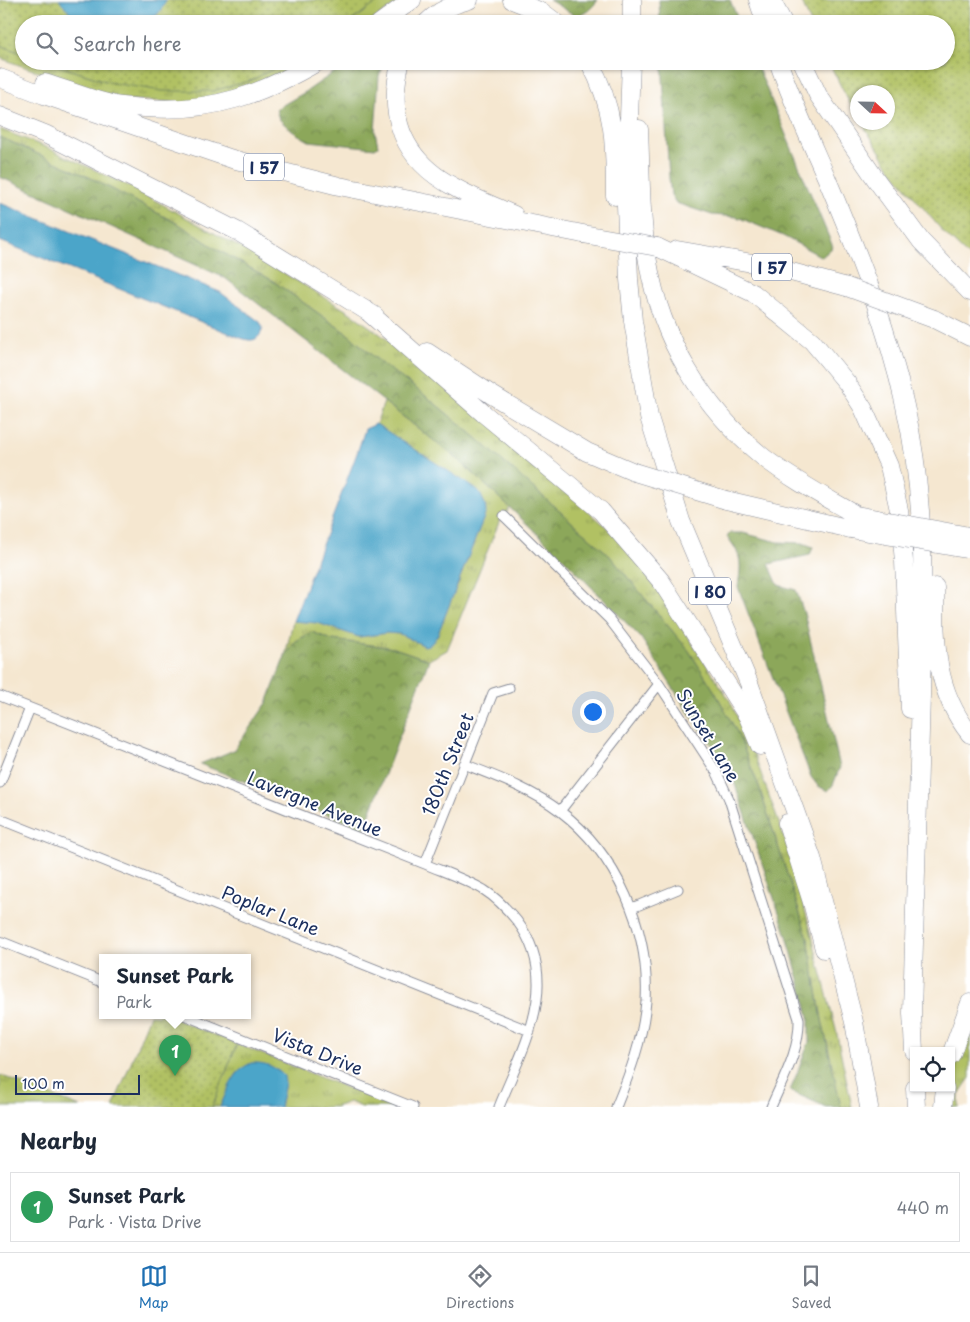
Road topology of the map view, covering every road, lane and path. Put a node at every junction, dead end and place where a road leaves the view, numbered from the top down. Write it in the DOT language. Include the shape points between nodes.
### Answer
graph roads {
  1 [pos="412,0"];
  2 [pos="469,0"];
  3 [pos="512,0"];
  4 [pos="632,0"];
  5 [pos="758,0"];
  6 [pos="771,0"];
  7 [pos="391,15"];
  8 [pos="436,15"];
  9 [pos="544,15"];
  10 [pos="632,15"];
  11 [pos="763,15"];
  12 [pos="779,15"];
  13 [pos="0,69"];
  14 [pos="304,70"];
  15 [pos="399,70"];
  16 [pos="593,70"];
  17 [pos="631,70"];
  18 [pos="637,70"];
  19 [pos="782,70"];
  20 [pos="806,70"];
  21 [pos="0,78"];
  22 [pos="0,116"];
  23 [pos="537,225"];
  24 [pos="697,260"];
  25 [pos="970,292"];
  26 [pos="366,310"];
  27 [pos="633,321"];
  28 [pos="970,337"];
  29 [pos="913,446"];
  30 [pos="504,516"];
  31 [pos="854,522"];
  32 [pos="969,543"];
  33 [pos="659,684"];
  34 [pos="509,688"];
  35 [pos="0,696"];
  36 [pos="30,708"];
  37 [pos="970,734"];
  38 [pos="920,758"];
  39 [pos="464,764"];
  40 [pos="0,783"];
  41 [pos="560,811"];
  42 [pos="0,819"];
  43 [pos="425,864"];
  44 [pos="678,889"];
  45 [pos="632,908"];
  46 [pos="0,941"];
  47 [pos="99,981"];
  48 [pos="970,1003"];
  49 [pos="194,1019"];
  50 [pos="530,1031"];
  51 [pos="914,1047"];
  52 [pos="954,1047"];
  53 [pos="915,1092"];
  54 [pos="945,1092"];
  55 [pos="412,1107"];
  56 [pos="499,1107"];
  57 [pos="616,1107"];
  58 [pos="771,1107"];
  59 [pos="860,1107"];
  60 [pos="869,1107"];
  61 [pos="916,1107"];
  62 [pos="943,1107"];
  1 -- 7 [label="highway"];
  2 -- 8 [label="highway"];
  3 -- 9 [label="highway"];
  4 -- 10 [label="highway"];
  5 -- 11 [label="highway"];
  6 -- 12 [label="highway"];
  13 -- 14 [label="highway" via="116,105 171,110 217,104 250,95"];
  15 -- 23 [label="highway" via="395,111 411,151 454,187"];
  16 -- 27 [label="highway" via="604,92 613,126 619,267"];
  17 -- 27 [label="highway, I 80" via="626,205"];
  18 -- 31 [label="highway" via="643,226 648,262 664,323 680,357 712,406 743,440"];
  19 -- 29 [label="highway" via="839,207 888,338"];
  20 -- 25 [label="highway" via="818,95 921,241"];
  21 -- 23 [label="highway, I 57" via="232,159 339,186"];
  22 -- 26 [label="highway" via="45,134 237,231"];
  23 -- 24 [label="highway, I 57, bridge" via="657,247"];
  24 -- 28 [label="highway, I 57, bridge" via="769,266 847,287 934,319"];
  24 -- 38 [label="highway" via="753,293 812,341 847,383 879,440 899,510 911,720"];
  26 -- 31 [label="highway, bridge" via="492,395 587,452 634,472 726,500"];
  26 -- 59 [label="highway" via="601,511 661,582 748,717 775,785 812,902"];
  27 -- 60 [label="highway, I 80" via="649,418 681,521 749,683 812,858 854,1022"];
  29 -- 37 [label="highway" via="927,484 938,665 947,695"];
  29 -- 38 [label="highway" via="923,559"];
  30 -- 33 [label="street, Sunset Lane" via="609,619"];
  31 -- 32 [label="highway, bridge"];
  33 -- 41 [label="street"];
  33 -- 58 [label="street, Sunset Lane" via="717,773 729,799 797,1012 798,1035 793,1055"];
  34 -- 39 [label="street, 180th Street" via="493,693"];
  35 -- 36 [label="street, Lavergne Avenue"];
  36 -- 40 [label="street"];
  36 -- 43 [label="street, Lavergne Avenue"];
  38 -- 51 [label="highway"];
  39 -- 41 [label="street" via="517,786"];
  39 -- 43 [label="street, 180th Street"];
  41 -- 45 [label="street" via="607,862"];
  42 -- 50 [label="street, Poplar Lane"];
  43 -- 50 [label="street, Lavergne Avenue" via="484,890 496,898 521,927 537,970 536,1013"];
  44 -- 45 [label="street"];
  45 -- 57 [label="street" via="644,959 646,1002 638,1047"];
  46 -- 47 [label="street"];
  48 -- 52 [label="highway"];
  49 -- 55 [label="street, Vista Drive"];
  50 -- 56 [label="street, Lavergne Avenue"];
  53 -- 61 [label="highway"];
  54 -- 62 [label="highway"];
}
